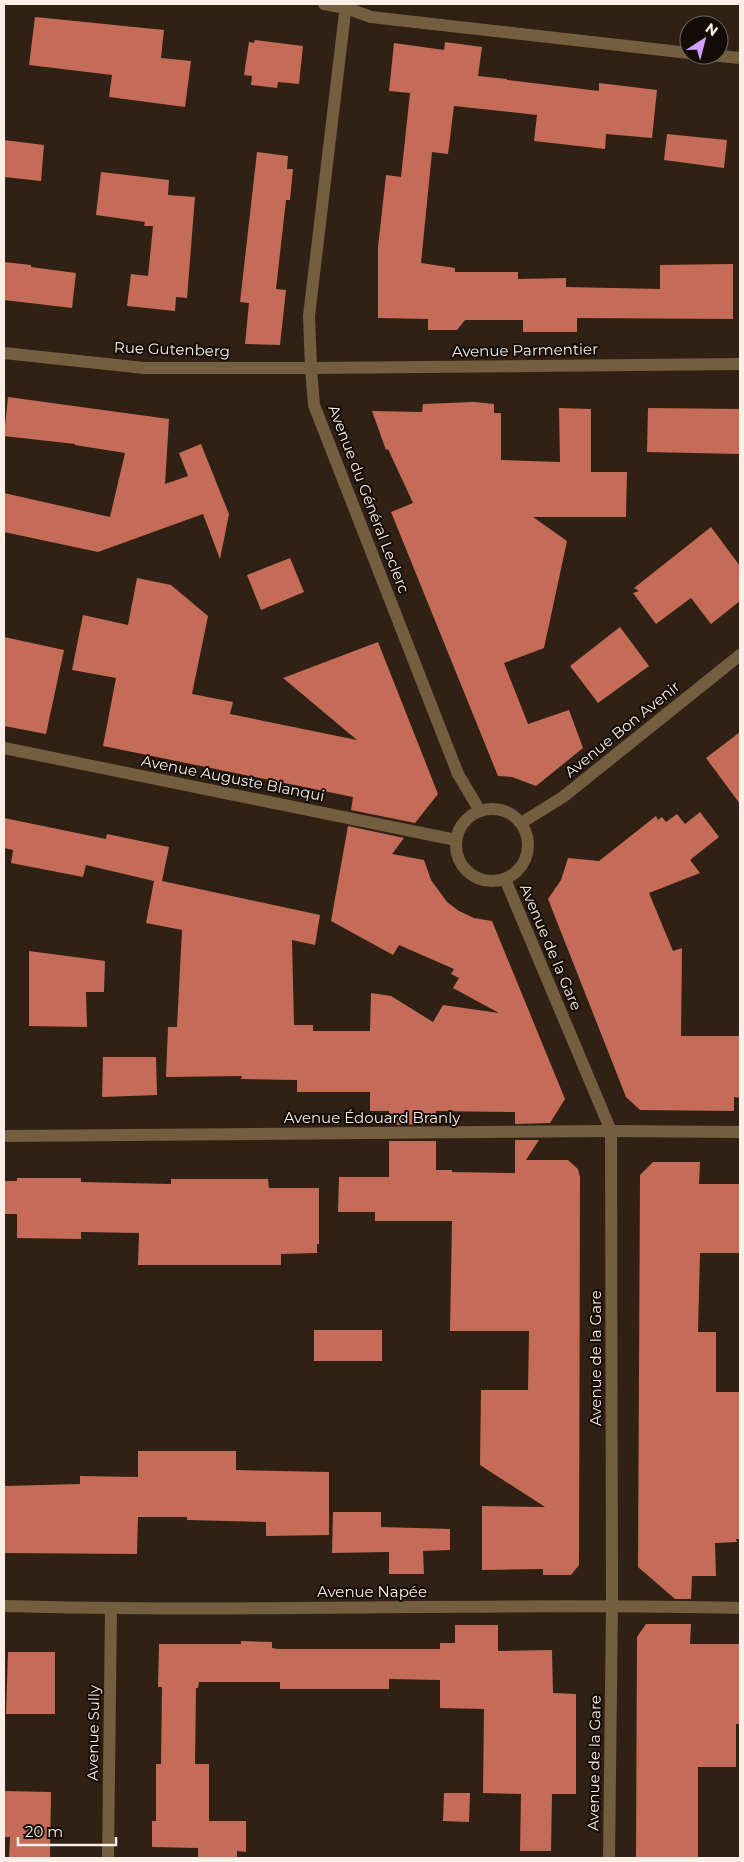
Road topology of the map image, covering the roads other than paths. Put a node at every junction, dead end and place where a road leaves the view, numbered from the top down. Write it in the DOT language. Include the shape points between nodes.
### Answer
graph roads {
  1 [pos="324,4"];
  2 [pos="346,6"];
  3 [pos="679,52"];
  4 [pos="4,353"];
  5 [pos="740,364"];
  6 [pos="310,368"];
  7 [pos="740,654"];
  8 [pos="4,748"];
  9 [pos="480,811"];
  10 [pos="521,823"];
  11 [pos="456,840"];
  12 [pos="505,879"];
  13 [pos="611,1131"];
  14 [pos="740,1132"];
  15 [pos="4,1136"];
  16 [pos="612,1605"];
  17 [pos="4,1606"];
  18 [pos="740,1608"];
  19 [pos="111,1609"];
  20 [pos="108,1858"];
  21 [pos="609,1858"];
  1 -- 2 [label="street"];
  2 -- 3 [label="street" via="371,17"];
  2 -- 6 [label="street, Avenue du Général Leclerc" via="309,316"];
  4 -- 6 [label="street, Rue Gutenberg" via="144,368"];
  5 -- 6 [label="street, Avenue Parmentier"];
  6 -- 9 [label="street, Avenue du Général Leclerc" via="314,405 458,774"];
  7 -- 10 [label="street, Avenue Bon Avenir" via="563,797"];
  8 -- 11 [label="street, Avenue Auguste Blanqui"];
  9 -- 10 [label="street" via="502,810"];
  9 -- 11 [label="street" via="464,822"];
  10 -- 12 [label="street" via="526,833 527,855 518,869"];
  11 -- 12 [label="street" via="456,852 469,874 492,881"];
  12 -- 13 [label="street, Avenue de la Gare"];
  13 -- 14 [label="street, Avenue Édouard Branly"];
  13 -- 15 [label="street, Avenue Édouard Branly"];
  13 -- 16 [label="street, Avenue de la Gare"];
  16 -- 18 [label="street, Avenue Napée"];
  16 -- 19 [label="street, Avenue Napée"];
  16 -- 21 [label="street, Avenue de la Gare"];
  17 -- 19 [label="street, Avenue Napée"];
  19 -- 20 [label="street, Avenue Sully"];
}
